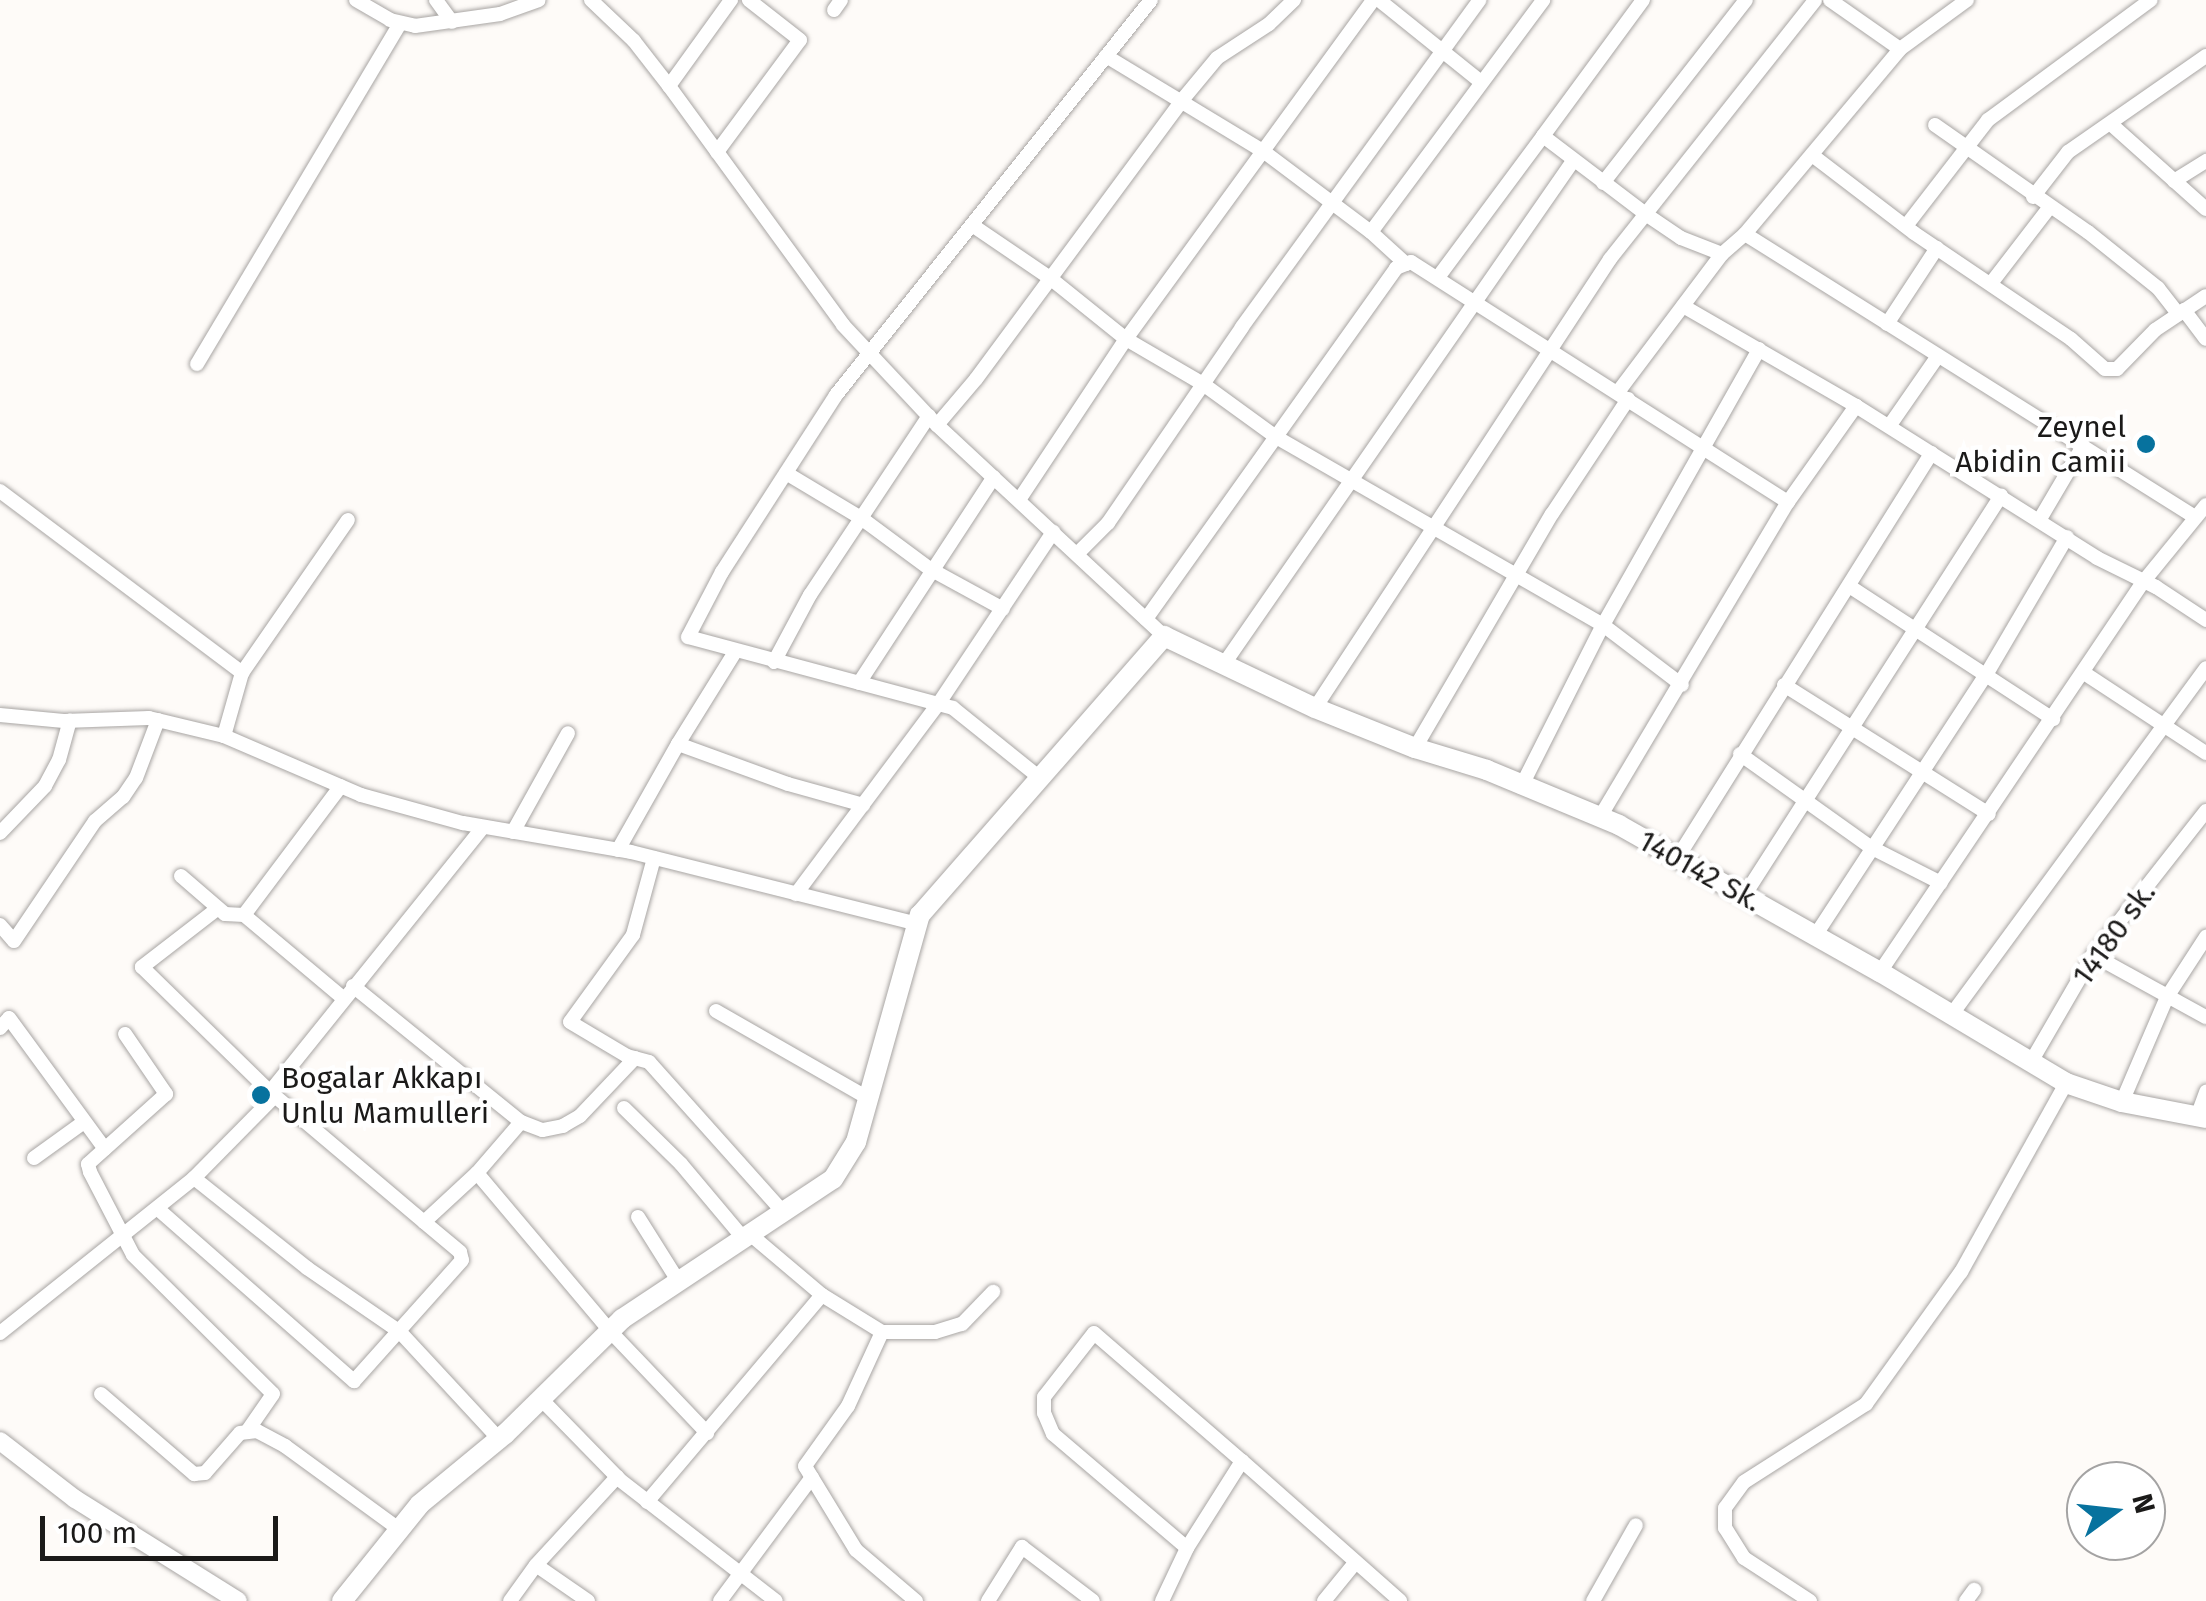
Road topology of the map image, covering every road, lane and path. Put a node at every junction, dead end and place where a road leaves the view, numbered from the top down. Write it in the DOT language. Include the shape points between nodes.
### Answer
graph roads {
  1 [pos="356,0"];
  2 [pos="436,0"];
  3 [pos="539,0"];
  4 [pos="592,0"];
  5 [pos="731,0"];
  6 [pos="750,0"];
  7 [pos="1151,0"];
  8 [pos="1294,0"];
  9 [pos="1376,0"];
  10 [pos="1480,0"];
  11 [pos="1543,0"];
  12 [pos="1643,0"];
  13 [pos="1746,0"];
  14 [pos="1815,0"];
  15 [pos="1830,0"];
  16 [pos="1967,0"];
  17 [pos="2151,0"];
  18 [pos="452,22"];
  19 [pos="400,24"];
  20 [pos="1443,49"];
  21 [pos="1900,49"];
  22 [pos="1106,56"];
  23 [pos="2206,56"];
  24 [pos="1481,82"];
  25 [pos="670,86"];
  26 [pos="1183,99"];
  27 [pos="2112,124"];
  28 [pos="1935,125"];
  29 [pos="1544,136"];
  30 [pos="1965,146"];
  31 [pos="1263,151"];
  32 [pos="717,152"];
  33 [pos="1812,155"];
  34 [pos="1573,161"];
  35 [pos="2206,161"];
  36 [pos="2174,180"];
  37 [pos="1603,183"];
  38 [pos="2033,197"];
  39 [pos="1332,202"];
  40 [pos="2050,208"];
  41 [pos="2206,209"];
  42 [pos="1647,216"];
  43 [pos="972,226"];
  44 [pos="1906,226"];
  45 [pos="1371,232"];
  46 [pos="1745,234"];
  47 [pos="1936,248"];
  48 [pos="1722,254"];
  49 [pos="1406,264"];
  50 [pos="1439,276"];
  51 [pos="1050,278"];
  52 [pos="1992,282"];
  53 [pos="2206,296"];
  54 [pos="1477,301"];
  55 [pos="1683,306"];
  56 [pos="2181,312"];
  57 [pos="1887,324"];
  58 [pos="2206,339"];
  59 [pos="1126,340"];
  60 [pos="1549,348"];
  61 [pos="1758,349"];
  62 [pos="871,354"];
  63 [pos="1938,356"];
  64 [pos="197,364"];
  65 [pos="1203,384"];
  66 [pos="1623,396"];
  67 [pos="1856,406"];
  68 [pos="933,420"];
  69 [pos="1890,425"];
  70 [pos="1276,437"];
  71 [pos="1701,446"];
  72 [pos="2083,446"];
  73 [pos="1932,452"];
  74 [pos="786,473"];
  75 [pos="994,477"];
  76 [pos="1349,480"];
  77 [pos="0,491"];
  78 [pos="2001,496"];
  79 [pos="1019,500"];
  80 [pos="1788,502"];
  81 [pos="2206,505"];
  82 [pos="2195,517"];
  83 [pos="861,518"];
  84 [pos="2040,519"];
  85 [pos="348,520"];
  86 [pos="1433,528"];
  87 [pos="1053,532"];
  88 [pos="2067,537"];
  89 [pos="1076,554"];
  90 [pos="930,569"];
  91 [pos="1514,578"];
  92 [pos="2144,581"];
  93 [pos="1849,586"];
  94 [pos="1002,609"];
  95 [pos="1146,619"];
  96 [pos="2206,620"];
  97 [pos="1602,625"];
  98 [pos="1917,630"];
  99 [pos="1172,640"];
  100 [pos="735,652"];
  101 [pos="774,662"];
  102 [pos="1224,664"];
  103 [pos="2206,668"];
  104 [pos="2084,673"];
  105 [pos="242,674"];
  106 [pos="1986,675"];
  107 [pos="859,683"];
  108 [pos="1784,685"];
  109 [pos="1682,686"];
  110 [pos="939,703"];
  111 [pos="1314,708"];
  112 [pos="0,715"];
  113 [pos="70,720"];
  114 [pos="158,720"];
  115 [pos="2053,720"];
  116 [pos="2164,724"];
  117 [pos="1855,728"];
  118 [pos="568,733"];
  119 [pos="224,736"];
  120 [pos="678,744"];
  121 [pos="1415,748"];
  122 [pos="2206,753"];
  123 [pos="1740,754"];
  124 [pos="1924,769"];
  125 [pos="1040,778"];
  126 [pos="341,786"];
  127 [pos="1521,787"];
  128 [pos="862,804"];
  129 [pos="1806,804"];
  130 [pos="2206,811"];
  131 [pos="1989,814"];
  132 [pos="1600,817"];
  133 [pos="483,826"];
  134 [pos="513,832"];
  135 [pos="0,834"];
  136 [pos="1872,848"];
  137 [pos="618,850"];
  138 [pos="1678,857"];
  139 [pos="654,858"];
  140 [pos="181,876"];
  141 [pos="1940,883"];
  142 [pos="796,894"];
  143 [pos="1744,896"];
  144 [pos="217,908"];
  145 [pos="244,916"];
  146 [pos="917,924"];
  147 [pos="0,925"];
  148 [pos="1815,936"];
  149 [pos="2206,937"];
  150 [pos="2093,955"];
  151 [pos="1880,972"];
  152 [pos="348,992"];
  153 [pos="2166,997"];
  154 [pos="716,1011"];
  155 [pos="1952,1014"];
  156 [pos="2206,1017"];
  157 [pos="0,1028"];
  158 [pos="125,1034"];
  159 [pos="635,1058"];
  160 [pos="2031,1062"];
  161 [pos="2066,1084"];
  162 [pos="2206,1092"];
  163 [pos="272,1094"];
  164 [pos="868,1098"];
  165 [pos="2122,1102"];
  166 [pos="624,1108"];
  167 [pos="2201,1117"];
  168 [pos="84,1122"];
  169 [pos="521,1122"];
  170 [pos="105,1149"];
  171 [pos="34,1158"];
  172 [pos="476,1173"];
  173 [pos="194,1178"];
  174 [pos="158,1209"];
  175 [pos="784,1213"];
  176 [pos="638,1217"];
  177 [pos="424,1222"];
  178 [pos="122,1234"];
  179 [pos="748,1237"];
  180 [pos="679,1282"];
  181 [pos="993,1292"];
  182 [pos="822,1295"];
  183 [pos="610,1331"];
  184 [pos="400,1332"];
  185 [pos="882,1332"];
  186 [pos="0,1333"];
  187 [pos="101,1394"];
  188 [pos="541,1398"];
  189 [pos="248,1430"];
  190 [pos="707,1433"];
  191 [pos="499,1439"];
  192 [pos="0,1441"];
  193 [pos="1242,1461"];
  194 [pos="617,1477"];
  195 [pos="812,1477"];
  196 [pos="648,1502"];
  197 [pos="1636,1524"];
  198 [pos="399,1529"];
  199 [pos="1188,1548"];
  200 [pos="1355,1563"];
  201 [pos="536,1566"];
  202 [pos="739,1574"];
  203 [pos="238,1601"];
  204 [pos="342,1601"];
  205 [pos="510,1601"];
  206 [pos="588,1601"];
  207 [pos="720,1601"];
  208 [pos="776,1601"];
  209 [pos="916,1601"];
  210 [pos="988,1601"];
  211 [pos="1093,1601"];
  212 [pos="1162,1601"];
  213 [pos="1324,1601"];
  214 [pos="1400,1601"];
  215 [pos="1593,1601"];
  216 [pos="1810,1601"];
  1 -- 19 [label="street"];
  2 -- 18 [label="street"];
  3 -- 18 [label="street"];
  4 -- 25 [label="street"];
  5 -- 25 [label="street"];
  6 -- 32 [label="street" via="800,40"];
  7 -- 22 [label="street"];
  8 -- 26 [label="street" via="1217,58"];
  9 -- 20 [label="street"];
  9 -- 31 [label="street"];
  10 -- 20 [label="street"];
  11 -- 24 [label="street"];
  12 -- 29 [label="street"];
  13 -- 37 [label="street"];
  14 -- 42 [label="street"];
  15 -- 21 [label="street"];
  16 -- 21 [label="street"];
  17 -- 30 [label="street" via="1988,120"];
  18 -- 19 [label="street"];
  19 -- 64 [label="street"];
  20 -- 24 [label="street"];
  20 -- 39 [label="street"];
  21 -- 33 [label="street"];
  22 -- 26 [label="street"];
  22 -- 43 [label="street"];
  23 -- 27 [label="street"];
  24 -- 45 [label="street"];
  25 -- 32 [label="street"];
  26 -- 31 [label="street"];
  26 -- 51 [label="street"];
  27 -- 36 [label="street"];
  27 -- 38 [label="street" via="2068,152"];
  28 -- 30 [label="street"];
  29 -- 34 [label="street"];
  29 -- 50 [label="street"];
  30 -- 38 [label="street"];
  30 -- 44 [label="street"];
  31 -- 39 [label="street"];
  31 -- 59 [label="street"];
  32 -- 62 [label="street"];
  33 -- 44 [label="street"];
  33 -- 46 [label="street"];
  34 -- 37 [label="street"];
  34 -- 54 [label="street"];
  35 -- 36 [label="street"];
  36 -- 41 [label="street"];
  37 -- 42 [label="street"];
  38 -- 40 [label="street"];
  39 -- 45 [label="street"];
  39 -- 65 [label="street"];
  40 -- 52 [label="street"];
  40 -- 56 [label="street"];
  42 -- 48 [label="street"];
  42 -- 60 [label="street"];
  43 -- 51 [label="street"];
  43 -- 62 [label="street"];
  44 -- 47 [label="street"];
  45 -- 49 [label="street"];
  46 -- 48 [label="street"];
  46 -- 57 [label="street"];
  47 -- 52 [label="street"];
  47 -- 57 [label="street"];
  48 -- 55 [label="street"];
  49 -- 50 [label="street"];
  49 -- 70 [label="street" via="1396,268"];
  50 -- 54 [label="street"];
  51 -- 59 [label="street"];
  51 -- 68 [label="street"];
  52 -- 56 [label="street" via="2105,369 2117,369"];
  53 -- 56 [label="street"];
  54 -- 60 [label="street"];
  54 -- 76 [label="street"];
  55 -- 61 [label="street"];
  55 -- 66 [label="street"];
  56 -- 58 [label="street"];
  57 -- 63 [label="street"];
  59 -- 65 [label="street"];
  59 -- 79 [label="street"];
  60 -- 66 [label="street"];
  60 -- 86 [label="street"];
  61 -- 67 [label="street"];
  61 -- 71 [label="street"];
  62 -- 68 [label="street"];
  62 -- 74 [label="street"];
  63 -- 69 [label="street"];
  63 -- 72 [label="street"];
  65 -- 70 [label="street"];
  65 -- 89 [label="street" via="1108,524"];
  66 -- 71 [label="street"];
  66 -- 91 [label="street"];
  67 -- 69 [label="street"];
  67 -- 80 [label="street"];
  68 -- 75 [label="street"];
  68 -- 83 [label="street"];
  69 -- 73 [label="street"];
  70 -- 76 [label="street"];
  70 -- 95 [label="street"];
  71 -- 80 [label="street"];
  71 -- 97 [label="street"];
  72 -- 82 [label="street"];
  72 -- 84 [label="street"];
  73 -- 78 [label="street"];
  73 -- 93 [label="street"];
  74 -- 83 [label="street"];
  74 -- 100 [label="street" via="688,637"];
  75 -- 79 [label="street"];
  75 -- 90 [label="street"];
  76 -- 86 [label="street"];
  76 -- 102 [label="street"];
  77 -- 105 [label="street"];
  78 -- 84 [label="street"];
  78 -- 98 [label="street"];
  79 -- 87 [label="street"];
  80 -- 109 [label="street"];
  81 -- 82 [label="street"];
  82 -- 92 [label="street"];
  83 -- 90 [label="street"];
  83 -- 101 [label="street"];
  84 -- 88 [label="street"];
  85 -- 105 [label="street"];
  86 -- 91 [label="street"];
  86 -- 111 [label="street"];
  87 -- 89 [label="street"];
  87 -- 94 [label="street"];
  88 -- 92 [label="street"];
  88 -- 106 [label="street"];
  89 -- 95 [label="street"];
  90 -- 94 [label="street"];
  90 -- 107 [label="street"];
  91 -- 97 [label="street"];
  91 -- 121 [label="street"];
  92 -- 96 [label="street"];
  92 -- 104 [label="street"];
  93 -- 98 [label="street"];
  93 -- 108 [label="street"];
  94 -- 110 [label="street"];
  95 -- 99 [label="street"];
  97 -- 109 [label="street"];
  97 -- 127 [label="street"];
  98 -- 106 [label="street"];
  98 -- 117 [label="street"];
  99 -- 102 [label="main road, 140142 Sk."];
  99 -- 125 [label="main road"];
  100 -- 101 [label="street"];
  100 -- 120 [label="street"];
  101 -- 107 [label="street"];
  102 -- 111 [label="main road, 140142 Sk."];
  103 -- 116 [label="street"];
  104 -- 115 [label="street"];
  104 -- 116 [label="street"];
  105 -- 119 [label="street"];
  106 -- 115 [label="street"];
  106 -- 124 [label="street"];
  107 -- 110 [label="street"];
  108 -- 117 [label="street"];
  108 -- 123 [label="street"];
  109 -- 132 [label="street"];
  110 -- 125 [label="street"];
  110 -- 128 [label="street"];
  111 -- 121 [label="main road, 140142 Sk."];
  112 -- 113 [label="street"];
  113 -- 114 [label="street"];
  113 -- 135 [label="street" via="45,786"];
  114 -- 119 [label="street"];
  114 -- 147 [label="street" via="136,778 96,822 14,942"];
  115 -- 131 [label="street"];
  116 -- 122 [label="street"];
  116 -- 155 [label="street"];
  117 -- 124 [label="street"];
  117 -- 129 [label="street"];
  118 -- 134 [label="street"];
  119 -- 126 [label="street"];
  120 -- 128 [label="street"];
  120 -- 137 [label="street"];
  121 -- 127 [label="main road, 140142 Sk."];
  123 -- 129 [label="street"];
  123 -- 138 [label="street"];
  124 -- 131 [label="street"];
  124 -- 136 [label="street"];
  125 -- 146 [label="main road"];
  126 -- 133 [label="street"];
  126 -- 145 [label="street"];
  127 -- 132 [label="main road, 140142 Sk."];
  128 -- 142 [label="street"];
  129 -- 136 [label="street"];
  129 -- 143 [label="street"];
  130 -- 150 [label="street, 14180 sk."];
  131 -- 141 [label="street"];
  132 -- 138 [label="main road, 140142 Sk."];
  133 -- 134 [label="street"];
  133 -- 152 [label="street"];
  134 -- 137 [label="street"];
  136 -- 141 [label="street"];
  136 -- 148 [label="street"];
  137 -- 139 [label="street"];
  138 -- 143 [label="main road, 140142 Sk."];
  139 -- 142 [label="street"];
  139 -- 159 [label="street" via="633,935 570,1022"];
  140 -- 144 [label="street"];
  141 -- 151 [label="street"];
  142 -- 146 [label="street"];
  143 -- 148 [label="main road, 140142 Sk."];
  144 -- 145 [label="street"];
  144 -- 163 [label="street" via="142,967"];
  145 -- 152 [label="street"];
  146 -- 164 [label="main road"];
  148 -- 151 [label="main road, 140142 Sk."];
  149 -- 153 [label="street"];
  150 -- 153 [label="street"];
  150 -- 160 [label="street, 14180 sk."];
  151 -- 155 [label="main road, 140142 Sk."];
  152 -- 163 [label="street"];
  152 -- 169 [label="street"];
  153 -- 156 [label="street"];
  153 -- 165 [label="street"];
  154 -- 164 [label="street"];
  155 -- 160 [label="main road, 140142 Sk."];
  157 -- 168 [label="street" via="9,1018"];
  158 -- 170 [label="street" via="166,1094"];
  159 -- 169 [label="street" via="563,1126 542,1130"];
  159 -- 175 [label="street" via="649,1062"];
  160 -- 161 [label="main road, 140142 Sk."];
  161 -- 165 [label="main road, 140142 Sk."];
  161 -- 216 [label="street" via="1961,1272 1866,1404 1744,1482 1725,1508 1725,1528 1744,1558"];
  162 -- 167 [label="street"];
  163 -- 173 [label="street"];
  163 -- 177 [label="street"];
  164 -- 175 [label="main road" via="856,1142 833,1179"];
  165 -- 167 [label="main road, 140142 Sk."];
  166 -- 179 [label="street"];
  168 -- 170 [label="street"];
  168 -- 171 [label="street"];
  169 -- 172 [label="street"];
  170 -- 178 [label="street" via="88,1164"];
  172 -- 177 [label="street"];
  172 -- 183 [label="street"];
  173 -- 174 [label="street"];
  173 -- 184 [label="street"];
  174 -- 178 [label="street"];
  174 -- 184 [label="street" via="354,1381"];
  175 -- 179 [label="main road"];
  176 -- 180 [label="street"];
  177 -- 184 [label="street" via="462,1260"];
  178 -- 186 [label="street"];
  178 -- 189 [label="street" via="133,1255 273,1394"];
  179 -- 180 [label="main road"];
  179 -- 182 [label="street"];
  180 -- 183 [label="main road"];
  181 -- 185 [label="street" via="962,1324 934,1332"];
  182 -- 185 [label="street"];
  182 -- 190 [label="street"];
  183 -- 188 [label="main road"];
  183 -- 190 [label="street"];
  184 -- 191 [label="street"];
  185 -- 195 [label="street" via="848,1406 805,1466"];
  187 -- 189 [label="street" via="194,1474 205,1473"];
  188 -- 191 [label="main road"];
  188 -- 194 [label="street"];
  189 -- 198 [label="street" via="286,1446"];
  190 -- 196 [label="street"];
  191 -- 198 [label="main road"];
  192 -- 203 [label="street" via="75,1499"];
  193 -- 199 [label="street"];
  193 -- 199 [label="street" via="1094,1333 1044,1397 1053,1434"];
  193 -- 200 [label="street"];
  194 -- 196 [label="street"];
  194 -- 201 [label="street"];
  195 -- 202 [label="street"];
  195 -- 209 [label="street" via="856,1550"];
  196 -- 202 [label="street"];
  197 -- 215 [label="street"];
  198 -- 204 [label="main road"];
  199 -- 212 [label="street"];
  200 -- 213 [label="street"];
  200 -- 214 [label="street"];
  201 -- 205 [label="street"];
  201 -- 206 [label="street"];
  202 -- 207 [label="street"];
  202 -- 208 [label="street"];
  210 -- 211 [label="street" via="1022,1548"];
}
